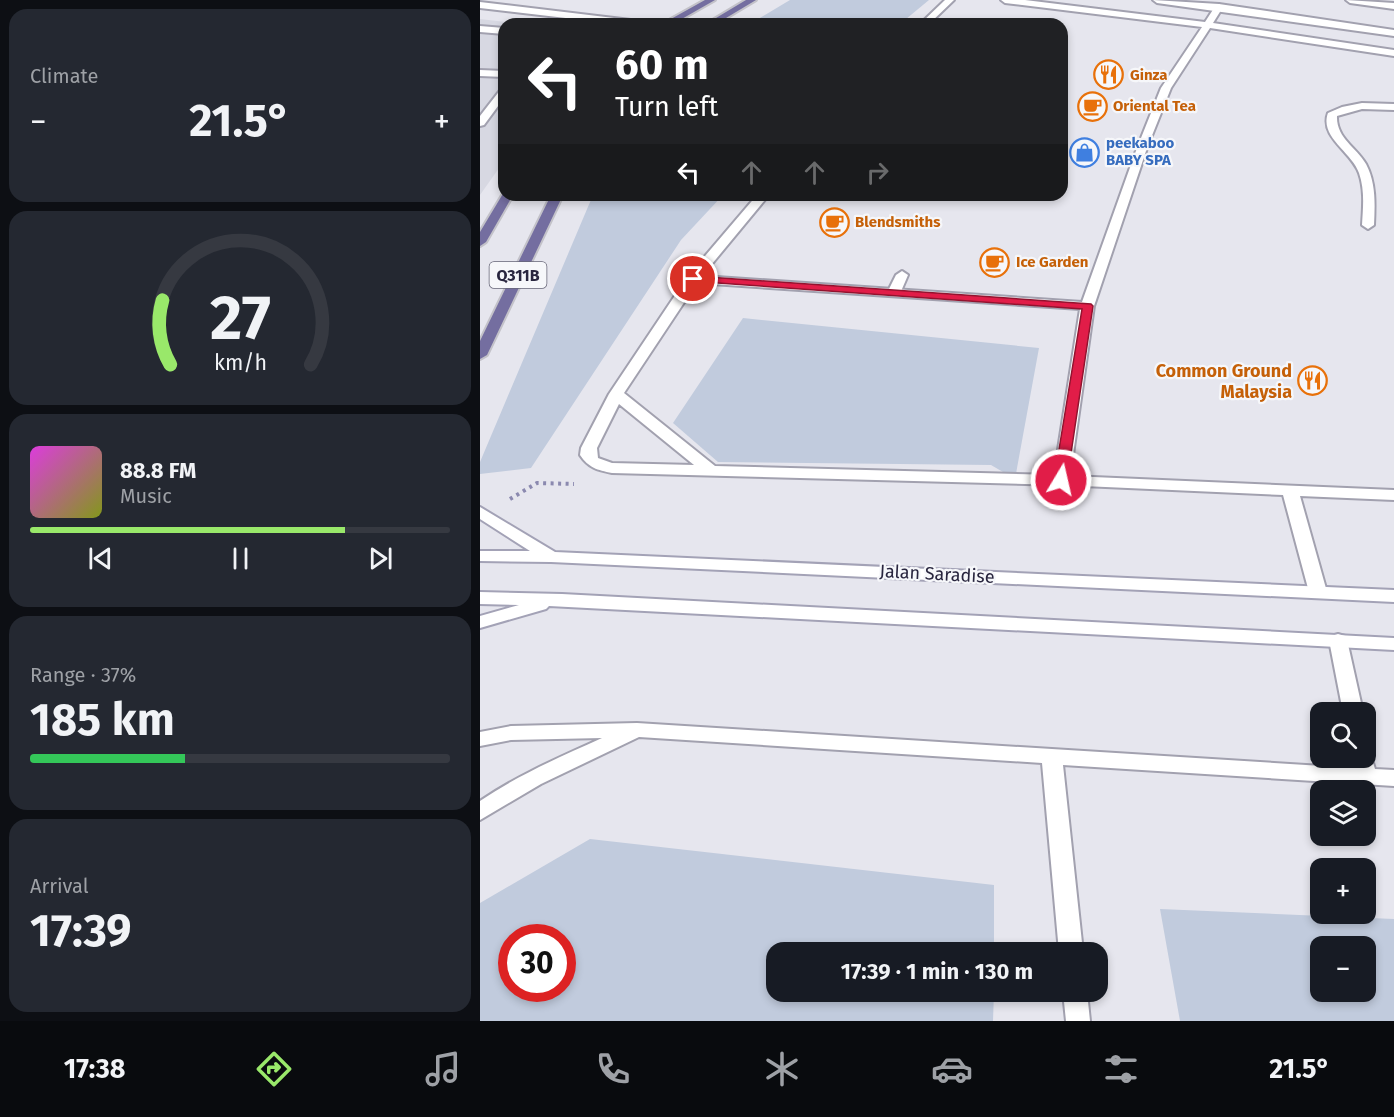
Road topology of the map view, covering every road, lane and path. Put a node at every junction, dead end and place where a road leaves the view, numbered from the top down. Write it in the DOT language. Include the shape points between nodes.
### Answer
graph roads {
  1 [pos="711,0"];
  2 [pos="752,0"];
  3 [pos="950,0"];
  4 [pos="1005,0"];
  5 [pos="1157,0"];
  6 [pos="1350,0"];
  7 [pos="480,5"];
  8 [pos="1394,6"];
  9 [pos="1219,7"];
  10 [pos="589,18"];
  11 [pos="677,18"];
  12 [pos="720,18"];
  13 [pos="930,18"];
  14 [pos="1208,25"];
  15 [pos="480,28"];
  16 [pos="498,30"];
  17 [pos="1394,33"];
  18 [pos="1394,53"];
  19 [pos="480,73"];
  20 [pos="498,74"];
  21 [pos="498,92"];
  22 [pos="1394,106"];
  23 [pos="480,123"];
  24 [pos="504,201"];
  25 [pos="554,201"];
  26 [pos="758,201"];
  27 [pos="1368,225"];
  28 [pos="480,242"];
  29 [pos="902,275"];
  30 [pos="693,279"];
  31 [pos="894,293"];
  32 [pos="1088,306"];
  33 [pos="480,355"];
  34 [pos="616,394"];
  35 [pos="592,461"];
  36 [pos="711,471"];
  37 [pos="1061,480"];
  38 [pos="1290,490"];
  39 [pos="1394,495"];
  40 [pos="482,514"];
  41 [pos="480,556"];
  42 [pos="551,557"];
  43 [pos="1318,592"];
  44 [pos="1394,596"];
  45 [pos="480,598"];
  46 [pos="562,600"];
  47 [pos="480,622"];
  48 [pos="1338,640"];
  49 [pos="1394,644"];
  50 [pos="1351,702"];
  51 [pos="637,730"];
  52 [pos="480,740"];
  53 [pos="1053,758"];
  54 [pos="1310,765"];
  55 [pos="1367,768"];
  56 [pos="1394,778"];
  57 [pos="480,812"];
  58 [pos="1070,942"];
  59 [pos="1076,1002"];
  60 [pos="1077,1021"];
  1 -- 11 [label="main road"];
  2 -- 12 [label="main road"];
  3 -- 13 [label="street"];
  4 -- 14 [label="street"];
  5 -- 9 [label="street"];
  6 -- 8 [label="street"];
  7 -- 10 [label="street"];
  9 -- 14 [label="street"];
  9 -- 17 [label="street"];
  14 -- 18 [label="street"];
  14 -- 32 [label="street" via="1166,88"];
  15 -- 16 [label="street"];
  19 -- 20 [label="street"];
  21 -- 23 [label="street"];
  22 -- 27 [label="street" via="1340,110 1332,115 1330,126 1337,140 1356,158 1366,178 1370,199"];
  24 -- 28 [label="main road"];
  25 -- 33 [label="main road, Q311B"];
  26 -- 30 [label="street"];
  29 -- 31 [label="street"];
  30 -- 31 [label="street"];
  30 -- 34 [label="street"];
  31 -- 32 [label="street"];
  32 -- 37 [label="street"];
  34 -- 35 [label="street" via="589,448"];
  34 -- 36 [label="street"];
  35 -- 36 [label="street" via="612,468"];
  35 -- 40 [label="path" via="581,484 537,483"];
  36 -- 37 [label="street"];
  37 -- 38 [label="street"];
  38 -- 39 [label="street"];
  38 -- 43 [label="street"];
  40 -- 42 [label="street"];
  41 -- 42 [label="street, Jalan Saradise"];
  42 -- 43 [label="street, Jalan Saradise"];
  43 -- 44 [label="street, Jalan Saradise"];
  45 -- 46 [label="street"];
  46 -- 47 [label="street"];
  46 -- 48 [label="street"];
  48 -- 49 [label="street"];
  48 -- 50 [label="street"];
  51 -- 52 [label="street" via="511,733"];
  51 -- 53 [label="street"];
  51 -- 57 [label="street" via="554,769"];
  53 -- 54 [label="street"];
  53 -- 58 [label="street"];
  55 -- 56 [label="street"];
  59 -- 60 [label="street"];
}
